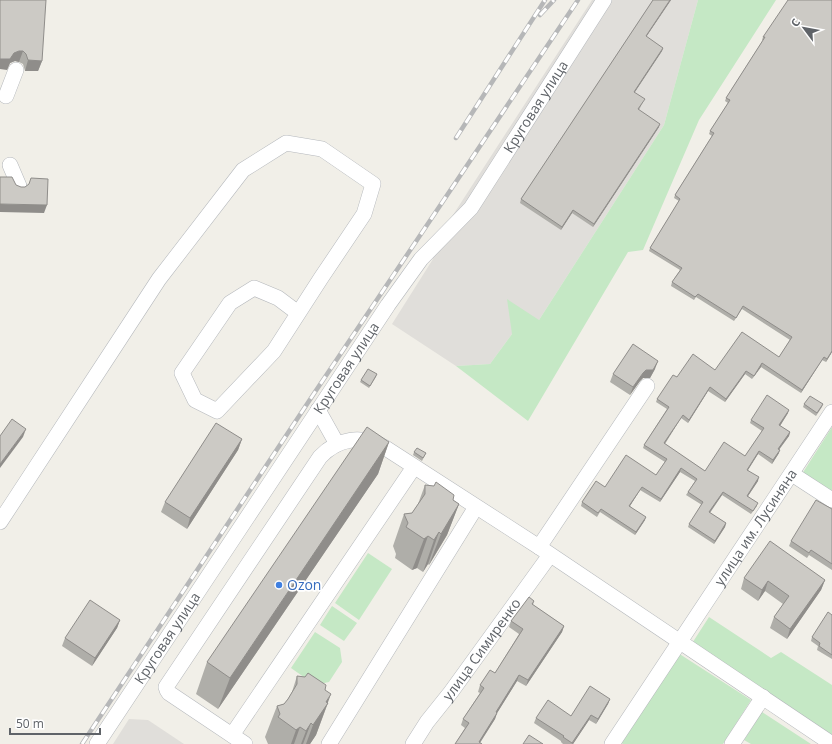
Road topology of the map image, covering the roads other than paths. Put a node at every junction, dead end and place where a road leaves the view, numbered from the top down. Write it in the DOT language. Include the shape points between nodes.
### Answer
graph roads {
  1 [pos="604,0"];
  2 [pos="16,70"];
  3 [pos="6,96"];
  4 [pos="10,165"];
  5 [pos="19,186"];
  6 [pos="298,313"];
  7 [pos="647,386"];
  8 [pos="318,410"];
  9 [pos="832,412"];
  10 [pos="337,444"];
  11 [pos="414,467"];
  12 [pos="792,474"];
  13 [pos="832,500"];
  14 [pos="476,507"];
  15 [pos="2,513"];
  16 [pos="544,551"];
  17 [pos="679,643"];
  18 [pos="763,697"];
  19 [pos="232,735"];
  20 [pos="97,744"];
  21 [pos="245,744"];
  22 [pos="329,744"];
  23 [pos="413,744"];
  24 [pos="612,744"];
  25 [pos="732,744"];
  26 [pos="832,744"];
  1 -- 8 [label="street, Круговая улица" via="471,208 421,259"];
  2 -- 3 [label="street"];
  4 -- 5 [label="street"];
  6 -- 6 [label="street" via="274,351 217,411 195,400 182,373 230,303 254,288 278,298"];
  6 -- 15 [label="street" via="364,214 373,184 322,149 286,143 243,170 160,279"];
  7 -- 16 [label="street, улица Симиренко"];
  8 -- 10 [label="street"];
  8 -- 20 [label="street, Круговая улица"];
  9 -- 12 [label="street, улица им. Лусиняна"];
  10 -- 11 [label="street" via="352,439 369,440"];
  10 -- 19 [label="street" via="320,457 166,687 169,693"];
  11 -- 14 [label="street"];
  11 -- 19 [label="street"];
  12 -- 13 [label="street"];
  12 -- 17 [label="street, улица им. Лусиняна"];
  14 -- 16 [label="street"];
  14 -- 22 [label="street"];
  16 -- 17 [label="street"];
  16 -- 23 [label="street, улица Симиренко" via="451,692"];
  17 -- 18 [label="street"];
  17 -- 24 [label="street, улица им. Лусиняна"];
  18 -- 25 [label="street"];
  18 -- 26 [label="street"];
  19 -- 21 [label="street"];
}
